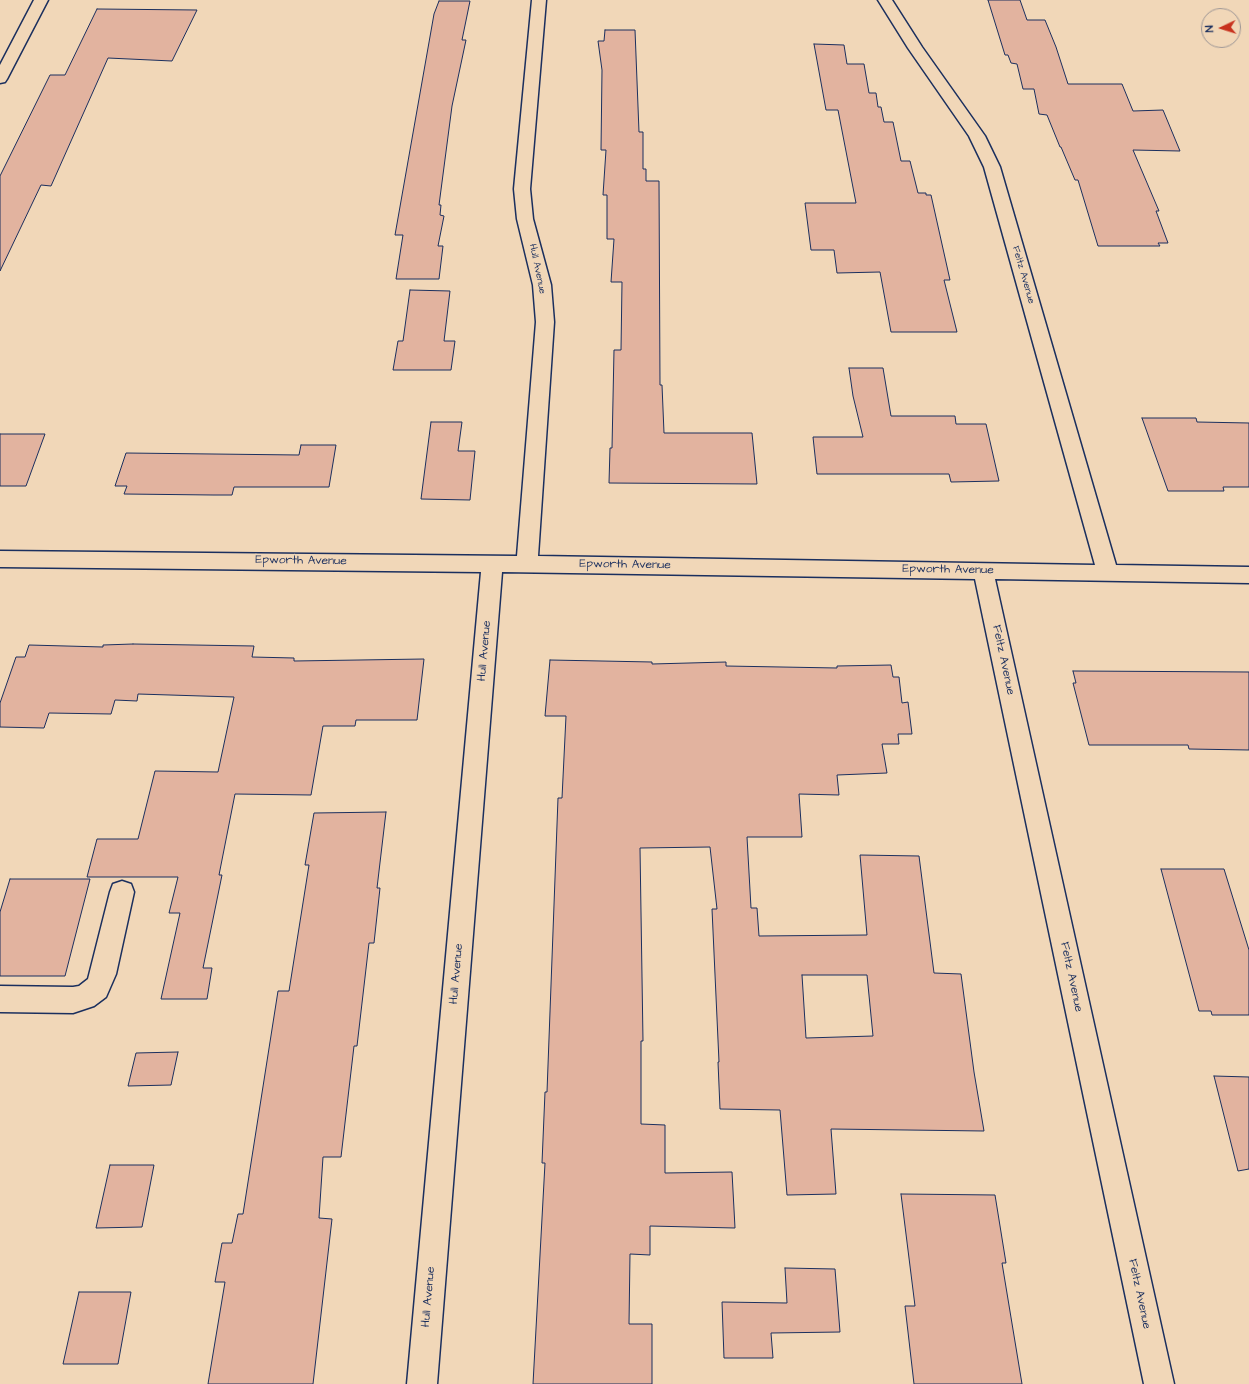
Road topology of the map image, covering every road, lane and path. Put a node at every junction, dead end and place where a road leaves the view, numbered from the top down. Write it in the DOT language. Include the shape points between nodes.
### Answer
graph roads {
  1 [pos="41,0"];
  2 [pos="539,0"];
  3 [pos="885,0"];
  4 [pos="0,79"];
  5 [pos="0,559"];
  6 [pos="492,563"];
  7 [pos="527,564"];
  8 [pos="983,570"];
  9 [pos="1108,573"];
  10 [pos="1249,575"];
  11 [pos="122,892"];
  12 [pos="0,999"];
  13 [pos="422,1384"];
  14 [pos="1159,1384"];
  1 -- 4 [label="street"];
  2 -- 7 [label="street, Hull Avenue" via="522,189 525,219 542,285 545,322"];
  3 -- 9 [label="street, Feltz Avenue" via="976,136 992,167"];
  5 -- 6 [label="street, Epworth Avenue"];
  6 -- 7 [label="street, Epworth Avenue"];
  6 -- 13 [label="street, Hull Avenue"];
  7 -- 8 [label="street, Epworth Avenue"];
  8 -- 9 [label="street, Epworth Avenue"];
  8 -- 14 [label="street, Feltz Avenue"];
  9 -- 10 [label="street, Epworth Avenue"];
  11 -- 12 [label="street" via="103,974 97,988 85,997 73,1000"];
}
